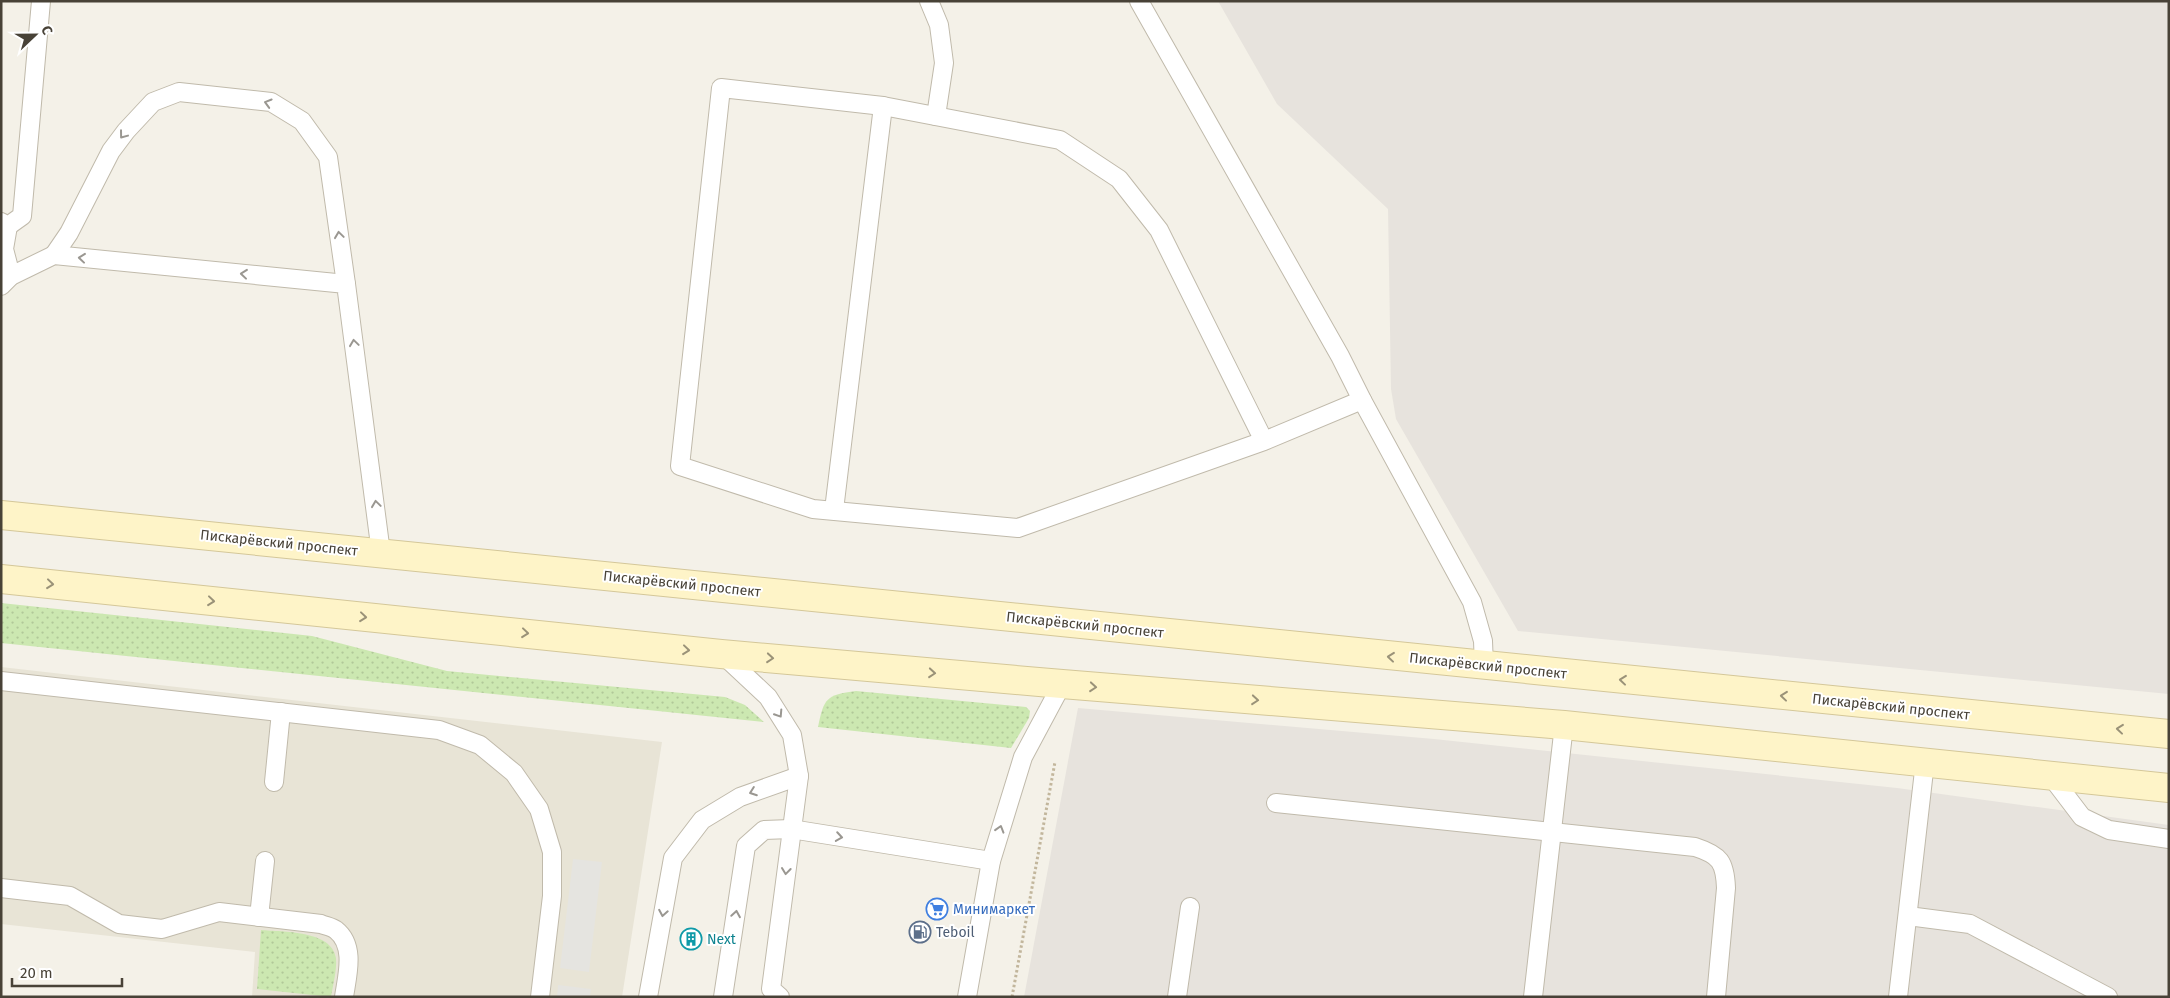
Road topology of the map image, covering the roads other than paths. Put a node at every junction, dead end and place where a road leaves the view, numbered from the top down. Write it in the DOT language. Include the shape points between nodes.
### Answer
graph roads {
  1 [pos="41,1"];
  2 [pos="929,1"];
  3 [pos="1139,1"];
  4 [pos="883,106"];
  5 [pos="936,116"];
  6 [pos="5,224"];
  7 [pos="54,255"];
  8 [pos="6,281"];
  9 [pos="346,284"];
  10 [pos="1362,400"];
  11 [pos="1264,441"];
  12 [pos="834,510"];
  13 [pos="1,515"];
  14 [pos="381,553"];
  15 [pos="1,579"];
  16 [pos="721,654"];
  17 [pos="1484,666"];
  18 [pos="1,680"];
  19 [pos="1062,684"];
  20 [pos="281,712"];
  21 [pos="1564,725"];
  22 [pos="2169,734"];
  23 [pos="1925,762"];
  24 [pos="799,776"];
  25 [pos="2050,776"];
  26 [pos="274,782"];
  27 [pos="2169,788"];
  28 [pos="1276,803"];
  29 [pos="791,829"];
  30 [pos="1551,832"];
  31 [pos="2169,838"];
  32 [pos="265,861"];
  33 [pos="991,861"];
  34 [pos="1,888"];
  35 [pos="1190,906"];
  36 [pos="1908,916"];
  37 [pos="259,917"];
  38 [pos="344,997"];
  39 [pos="540,997"];
  40 [pos="648,997"];
  41 [pos="723,997"];
  42 [pos="780,997"];
  43 [pos="967,997"];
  44 [pos="1177,997"];
  45 [pos="1533,997"];
  46 [pos="1716,997"];
  47 [pos="1898,997"];
  48 [pos="2108,997"];
  1 -- 6 [label="lane" via="22,216"];
  2 -- 5 [label="lane" via="939,25 944,63"];
  3 -- 10 [label="lane"];
  4 -- 5 [label="lane"];
  4 -- 12 [label="lane"];
  4 -- 12 [label="lane" via="721,88 680,466 813,509"];
  5 -- 11 [label="lane" via="1060,140 1119,179 1159,230"];
  6 -- 8 [label="lane"];
  7 -- 8 [label="lane"];
  9 -- 7 [label="lane, one-way"];
  9 -- 7 [label="lane, one-way" via="328,157 302,121 271,102 179,92 153,102 126,131 111,151 69,233"];
  14 -- 9 [label="lane, one-way"];
  10 -- 11 [label="lane"];
  10 -- 17 [label="lane" via="1472,602 1484,641"];
  11 -- 12 [label="lane" via="1018,528"];
  13 -- 14 [label="main road, Пискарёвский проспект"];
  17 -- 14 [label="main road, Пискарёвский проспект, one-way"];
  15 -- 16 [label="main road, one-way"];
  16 -- 19 [label="main road, one-way"];
  16 -- 24 [label="lane, one-way" via="768,697 792,735"];
  22 -- 17 [label="main road, Пискарёвский проспект, one-way"];
  18 -- 20 [label="lane"];
  19 -- 21 [label="main road, one-way"];
  33 -- 19 [label="lane, one-way" via="1023,757"];
  20 -- 26 [label="lane"];
  20 -- 39 [label="lane" via="439,730 480,745 514,773 539,809 552,852 552,896"];
  21 -- 23 [label="main road"];
  21 -- 30 [label="lane"];
  23 -- 25 [label="main road"];
  23 -- 36 [label="lane"];
  24 -- 29 [label="lane"];
  24 -- 40 [label="lane, one-way" via="740,797 702,820 672,858"];
  25 -- 27 [label="main road"];
  25 -- 31 [label="lane" via="2082,817 2109,830"];
  28 -- 30 [label="lane"];
  29 -- 33 [label="lane, one-way"];
  41 -- 29 [label="lane, one-way" via="746,846 764,830"];
  29 -- 42 [label="lane, one-way" via="771,989"];
  30 -- 45 [label="lane"];
  30 -- 46 [label="lane" via="1695,846 1719,859 1726,871 1726,888"];
  32 -- 37 [label="lane"];
  33 -- 43 [label="lane"];
  34 -- 37 [label="lane" via="70,896 119,924 162,930 219,912"];
  35 -- 44 [label="lane"];
  36 -- 47 [label="lane"];
  36 -- 48 [label="lane" via="1970,924"];
  37 -- 38 [label="lane" via="321,924 336,930 345,942 349,958"];
}
